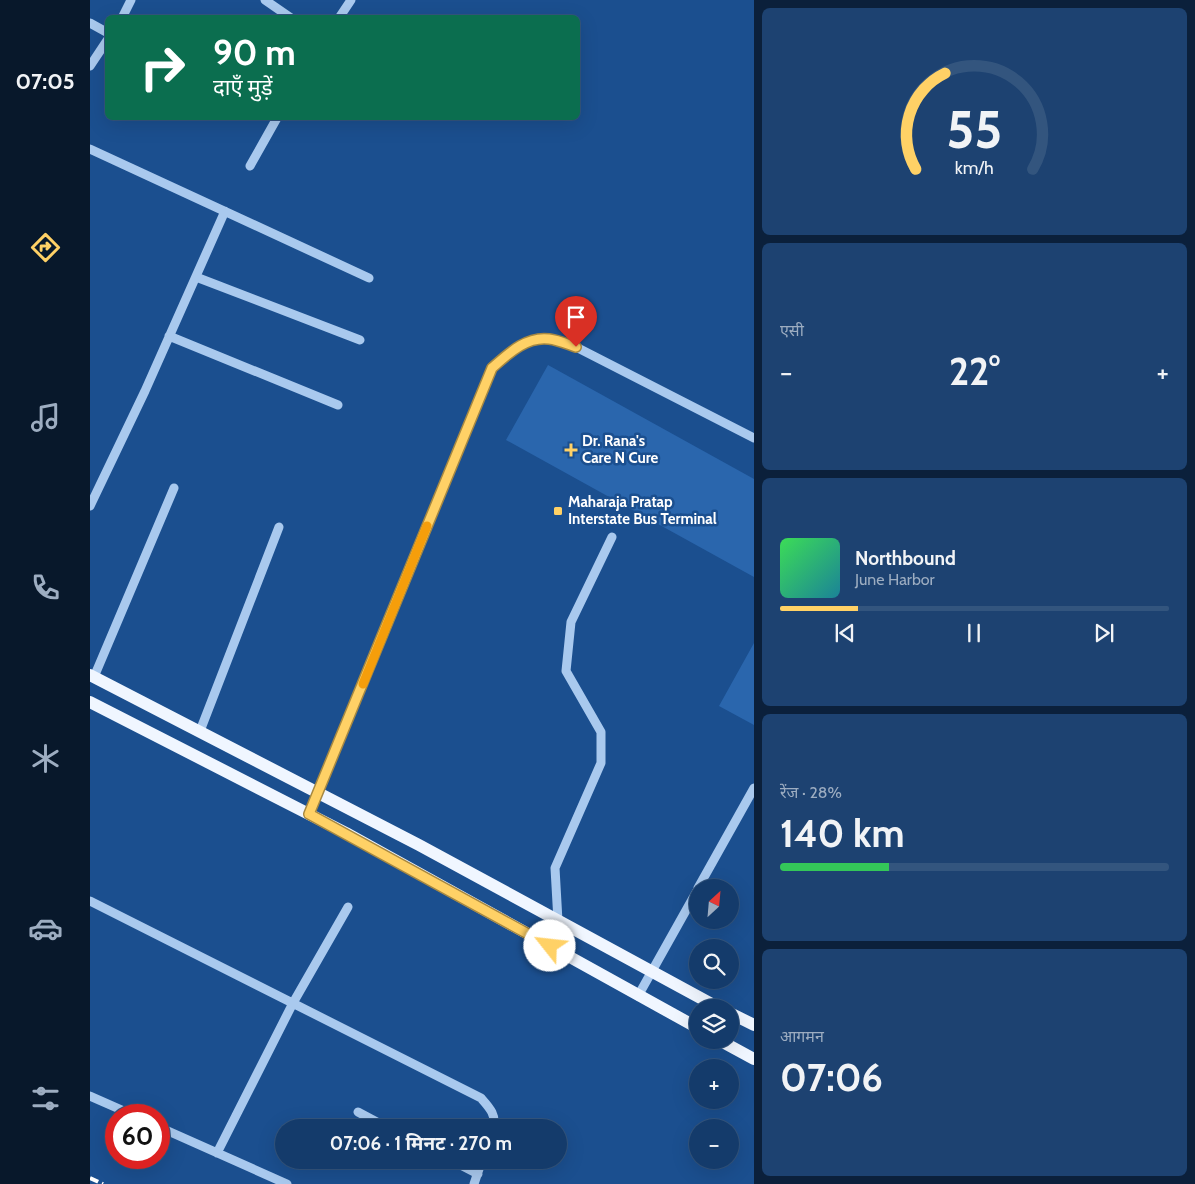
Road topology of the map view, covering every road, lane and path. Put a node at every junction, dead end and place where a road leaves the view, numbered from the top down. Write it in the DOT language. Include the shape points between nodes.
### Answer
graph roads {
  1 [pos="132,0"];
  2 [pos="265,0"];
  3 [pos="351,0"];
  4 [pos="126,15"];
  5 [pos="287,15"];
  6 [pos="341,15"];
  7 [pos="90,23"];
  8 [pos="105,31"];
  9 [pos="105,44"];
  10 [pos="90,66"];
  11 [pos="276,120"];
  12 [pos="90,149"];
  13 [pos="250,166"];
  14 [pos="225,211"];
  15 [pos="196,276"];
  16 [pos="369,278"];
  17 [pos="169,336"];
  18 [pos="360,340"];
  19 [pos="338,405"];
  20 [pos="754,438"];
  21 [pos="174,488"];
  22 [pos="90,506"];
  23 [pos="279,527"];
  24 [pos="612,537"];
  25 [pos="92,676"];
  26 [pos="90,702"];
  27 [pos="200,731"];
  28 [pos="754,788"];
  29 [pos="318,793"];
  30 [pos="309,814"];
  31 [pos="703,879"];
  32 [pos="90,902"];
  33 [pos="689,904"];
  34 [pos="348,908"];
  35 [pos="558,921"];
  36 [pos="550,946"];
  37 [pos="651,972"];
  38 [pos="638,996"];
  39 [pos="702,999"];
  40 [pos="293,1003"];
  41 [pos="739,1018"];
  42 [pos="689,1023"];
  43 [pos="754,1025"];
  44 [pos="736,1049"];
  45 [pos="754,1059"];
  46 [pos="90,1096"];
  47 [pos="108,1104"];
  48 [pos="358,1112"];
  49 [pos="371,1119"];
  50 [pos="494,1119"];
  51 [pos="170,1132"];
  52 [pos="217,1153"];
  53 [pos="468,1169"];
  54 [pos="479,1169"];
  55 [pos="478,1174"];
  56 [pos="288,1184"];
  57 [pos="474,1184"];
  1 -- 4 [label="street"];
  2 -- 5 [label="street"];
  3 -- 6 [label="street"];
  7 -- 8 [label="street"];
  9 -- 10 [label="street"];
  11 -- 13 [label="street"];
  12 -- 14 [label="street"];
  14 -- 15 [label="street"];
  14 -- 16 [label="street"];
  15 -- 17 [label="street"];
  15 -- 18 [label="street"];
  17 -- 19 [label="street"];
  17 -- 22 [label="street"];
  20 -- 29 [label="street" via="576,347 549,339 532,340 515,347 492,368"];
  21 -- 25 [label="street"];
  23 -- 27 [label="street"];
  24 -- 35 [label="street" via="571,622 566,671 601,732 601,763 555,868"];
  25 -- 27 [label="main road"];
  26 -- 30 [label="main road"];
  27 -- 29 [label="main road"];
  28 -- 31 [label="street"];
  29 -- 30 [label="street"];
  29 -- 35 [label="main road"];
  30 -- 36 [label="main road"];
  32 -- 40 [label="street"];
  33 -- 37 [label="street"];
  34 -- 40 [label="street"];
  35 -- 36 [label="street"];
  35 -- 37 [label="main road"];
  36 -- 38 [label="main road"];
  37 -- 38 [label="street"];
  37 -- 39 [label="main road"];
  38 -- 42 [label="main road"];
  40 -- 50 [label="street" via="482,1098 491,1108"];
  40 -- 52 [label="street"];
  41 -- 43 [label="main road"];
  44 -- 45 [label="main road"];
  46 -- 47 [label="street"];
  48 -- 49 [label="street"];
  51 -- 52 [label="street"];
  52 -- 56 [label="street"];
  53 -- 55 [label="street"];
  54 -- 55 [label="street"];
  55 -- 57 [label="street"];
}
